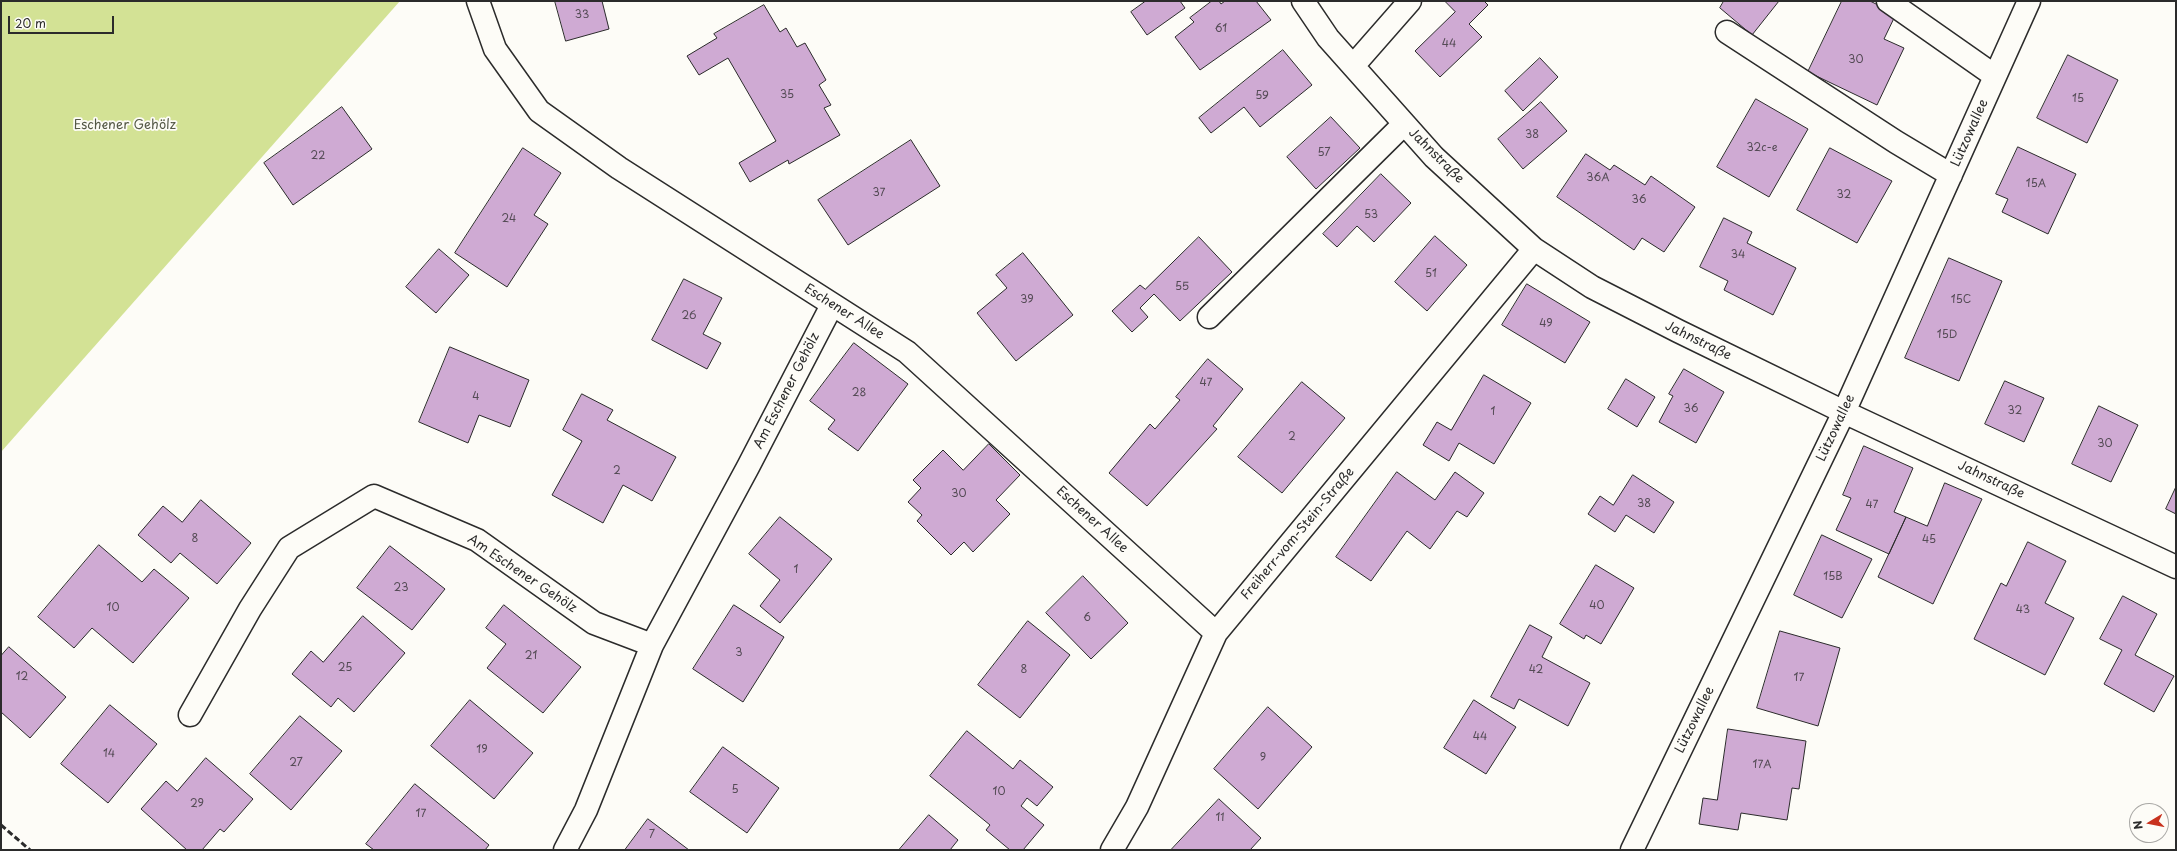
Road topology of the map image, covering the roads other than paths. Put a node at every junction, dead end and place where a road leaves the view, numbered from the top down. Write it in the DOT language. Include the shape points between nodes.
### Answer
graph roads {
  1 [pos="478,1"];
  2 [pos="1303,1"];
  3 [pos="1410,1"];
  4 [pos="1888,1"];
  5 [pos="2030,1"];
  6 [pos="1727,32"];
  7 [pos="1353,66"];
  8 [pos="1995,76"];
  9 [pos="1404,124"];
  10 [pos="1951,174"];
  11 [pos="1534,248"];
  12 [pos="832,305"];
  13 [pos="1209,317"];
  14 [pos="1844,412"];
  15 [pos="2176,567"];
  16 [pos="1216,633"];
  17 [pos="652,645"];
  18 [pos="190,715"];
  19 [pos="565,850"];
  20 [pos="1112,850"];
  21 [pos="1632,850"];
  1 -- 12 [label="street, Eschener Allee" via="495,49 539,111 619,168"];
  2 -- 7 [label="street, Jahnstraße" via="1328,38"];
  3 -- 7 [label="street"];
  4 -- 8 [label="street"];
  5 -- 8 [label="street, Lützowallee"];
  6 -- 10 [label="street" via="1896,142"];
  7 -- 9 [label="street, Jahnstraße"];
  8 -- 10 [label="street, Lützowallee"];
  9 -- 11 [label="street, Jahnstraße" via="1434,157"];
  9 -- 13 [label="street"];
  10 -- 14 [label="street, Lützowallee"];
  11 -- 14 [label="street, Jahnstraße" via="1592,287 1678,332"];
  11 -- 16 [label="street, Freiherr-vom-Stein-Straße"];
  12 -- 16 [label="street, Eschener Allee" via="907,352"];
  12 -- 17 [label="street, Am Eschener Gehölz"];
  14 -- 15 [label="street, Jahnstraße"];
  14 -- 21 [label="street, Lützowallee"];
  16 -- 20 [label="street, Freiherr-vom-Stein-Straße" via="1137,807"];
  17 -- 18 [label="street, Am Eschener Gehölz" via="594,622 477,540 374,496 289,548 250,609"];
  17 -- 19 [label="street, Am Eschener Gehölz" via="586,810"];
}
